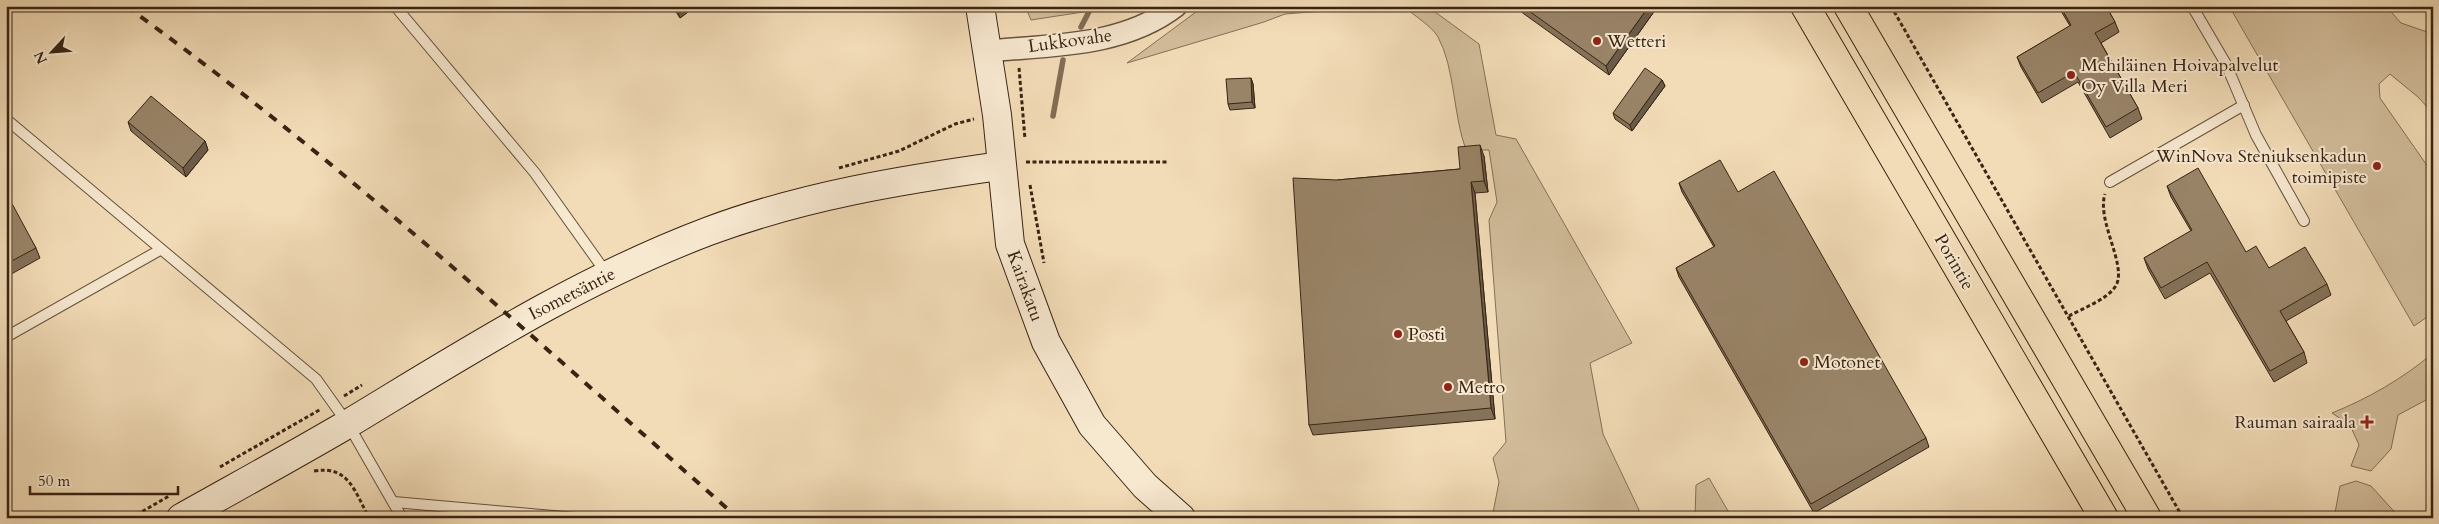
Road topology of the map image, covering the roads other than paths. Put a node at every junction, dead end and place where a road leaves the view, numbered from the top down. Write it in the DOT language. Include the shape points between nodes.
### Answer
graph roads {
  1 [pos="395,6"];
  2 [pos="980,6"];
  3 [pos="1176,6"];
  4 [pos="1805,6"];
  5 [pos="1848,6"];
  6 [pos="2192,6"];
  7 [pos="988,51"];
  8 [pos="2244,105"];
  9 [pos="9,124"];
  10 [pos="1013,164"];
  11 [pos="2110,182"];
  12 [pos="2304,221"];
  13 [pos="160,250"];
  14 [pos="608,275"];
  15 [pos="6,337"];
  16 [pos="348,424"];
  17 [pos="394,502"];
  18 [pos="182,518"];
  19 [pos="402,518"];
  20 [pos="576,518"];
  21 [pos="1181,518"];
  22 [pos="2104,518"];
  23 [pos="2147,518"];
  1 -- 14 [label="lane" via="536,173"];
  2 -- 7 [label="main road, Kairakatu"];
  3 -- 7 [label="street, Lukkovahe" via="1127,33 1075,44"];
  4 -- 22 [label="highway, Porintie"];
  5 -- 23 [label="highway"];
  6 -- 8 [label="lane" via="2226,64"];
  7 -- 10 [label="main road, Kairakatu"];
  8 -- 11 [label="lane"];
  8 -- 12 [label="lane" via="2256,135"];
  9 -- 13 [label="lane"];
  10 -- 14 [label="main road, Isometsäntie" via="913,178 794,204 709,231"];
  10 -- 21 [label="main road, Kairakatu" via="1010,244 1046,342 1092,425 1145,486"];
  13 -- 15 [label="lane"];
  13 -- 16 [label="lane" via="316,379"];
  14 -- 16 [label="main road, Isometsäntie" via="516,322"];
  16 -- 17 [label="lane"];
  16 -- 18 [label="main road, Isometsäntie" via="292,440"];
  17 -- 19 [label="lane"];
  17 -- 20 [label="lane"];
}
